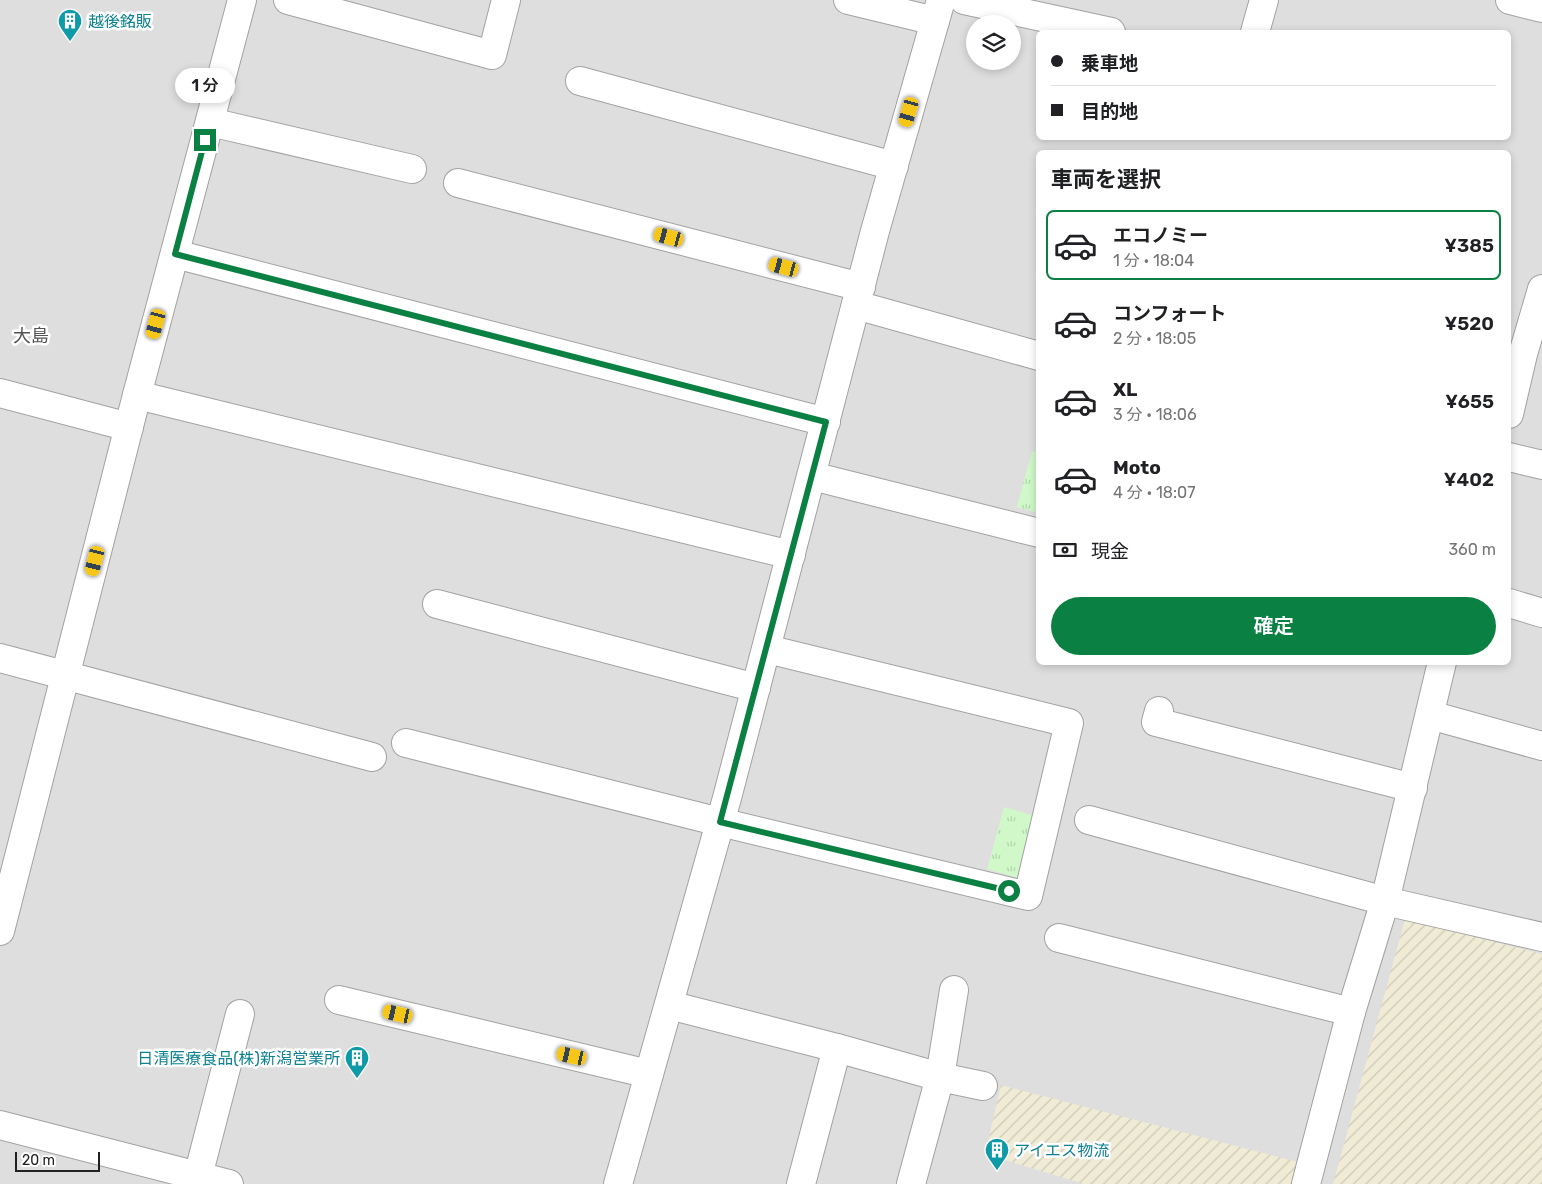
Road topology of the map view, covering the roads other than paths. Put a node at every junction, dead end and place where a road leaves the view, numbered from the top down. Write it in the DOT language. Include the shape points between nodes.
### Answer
graph roads {
  1 [pos="242,0"];
  2 [pos="288,0"];
  3 [pos="506,0"];
  4 [pos="848,0"];
  5 [pos="964,0"];
  6 [pos="1264,0"];
  7 [pos="938,10"];
  8 [pos="1102,30"];
  9 [pos="1256,30"];
  10 [pos="580,81"];
  11 [pos="210,122"];
  12 [pos="894,166"];
  13 [pos="412,169"];
  14 [pos="458,183"];
  15 [pos="175,254"];
  16 [pos="1542,289"];
  17 [pos="859,296"];
  18 [pos="1516,352"];
  19 [pos="1036,355"];
  20 [pos="0,393"];
  21 [pos="137,395"];
  22 [pos="1511,396"];
  23 [pos="826,422"];
  24 [pos="129,427"];
  25 [pos="1511,457"];
  26 [pos="1542,465"];
  27 [pos="812,476"];
  28 [pos="1036,532"];
  29 [pos="790,556"];
  30 [pos="437,604"];
  31 [pos="1511,604"];
  32 [pos="1542,613"];
  33 [pos="767,649"];
  34 [pos="0,658"];
  35 [pos="1435,665"];
  36 [pos="66,675"];
  37 [pos="756,688"];
  38 [pos="1159,712"];
  39 [pos="1430,715"];
  40 [pos="406,743"];
  41 [pos="1542,746"];
  42 [pos="372,757"];
  43 [pos="1412,788"];
  44 [pos="1088,820"];
  45 [pos="720,822"];
  46 [pos="12,838"];
  47 [pos="1384,901"];
  48 [pos="0,931"];
  49 [pos="1059,938"];
  50 [pos="1542,938"];
  51 [pos="954,990"];
  52 [pos="339,1000"];
  53 [pos="669,1005"];
  54 [pos="1350,1012"];
  55 [pos="240,1014"];
  56 [pos="837,1048"];
  57 [pos="649,1074"];
  58 [pos="940,1077"];
  59 [pos="983,1086"];
  60 [pos="0,1125"];
  61 [pos="198,1176"];
  62 [pos="227,1184"];
  63 [pos="618,1184"];
  64 [pos="801,1184"];
  65 [pos="911,1184"];
  66 [pos="1306,1184"];
  1 -- 11 [label="street"];
  2 -- 3 [label="street" via="492,54"];
  4 -- 7 [label="street"];
  5 -- 8 [label="street"];
  6 -- 9 [label="street"];
  7 -- 12 [label="street"];
  10 -- 12 [label="street"];
  11 -- 13 [label="street"];
  11 -- 15 [label="street"];
  12 -- 17 [label="street"];
  14 -- 17 [label="street"];
  15 -- 21 [label="street"];
  15 -- 23 [label="street"];
  16 -- 18 [label="street"];
  17 -- 19 [label="street"];
  17 -- 23 [label="street"];
  18 -- 22 [label="street"];
  20 -- 24 [label="street"];
  21 -- 24 [label="street"];
  21 -- 29 [label="street"];
  23 -- 27 [label="street"];
  24 -- 36 [label="street"];
  25 -- 26 [label="street"];
  27 -- 28 [label="street"];
  27 -- 29 [label="street"];
  29 -- 33 [label="street"];
  30 -- 37 [label="street"];
  31 -- 32 [label="street"];
  33 -- 37 [label="street"];
  33 -- 45 [label="street" via="1069,723 1028,896"];
  34 -- 36 [label="street"];
  35 -- 39 [label="street"];
  36 -- 42 [label="street"];
  36 -- 46 [label="street"];
  37 -- 45 [label="street"];
  38 -- 43 [label="street" via="1156,722"];
  39 -- 41 [label="street"];
  39 -- 43 [label="street"];
  40 -- 45 [label="street"];
  43 -- 47 [label="street"];
  44 -- 47 [label="street"];
  45 -- 53 [label="street"];
  46 -- 48 [label="street"];
  47 -- 50 [label="street"];
  47 -- 54 [label="street"];
  49 -- 54 [label="street"];
  51 -- 58 [label="street"];
  52 -- 57 [label="street"];
  53 -- 56 [label="street"];
  53 -- 57 [label="street"];
  54 -- 66 [label="street"];
  55 -- 61 [label="street"];
  56 -- 58 [label="street"];
  56 -- 64 [label="street"];
  57 -- 63 [label="street"];
  58 -- 59 [label="street"];
  58 -- 65 [label="street"];
  60 -- 61 [label="street"];
  61 -- 62 [label="street"];
}
